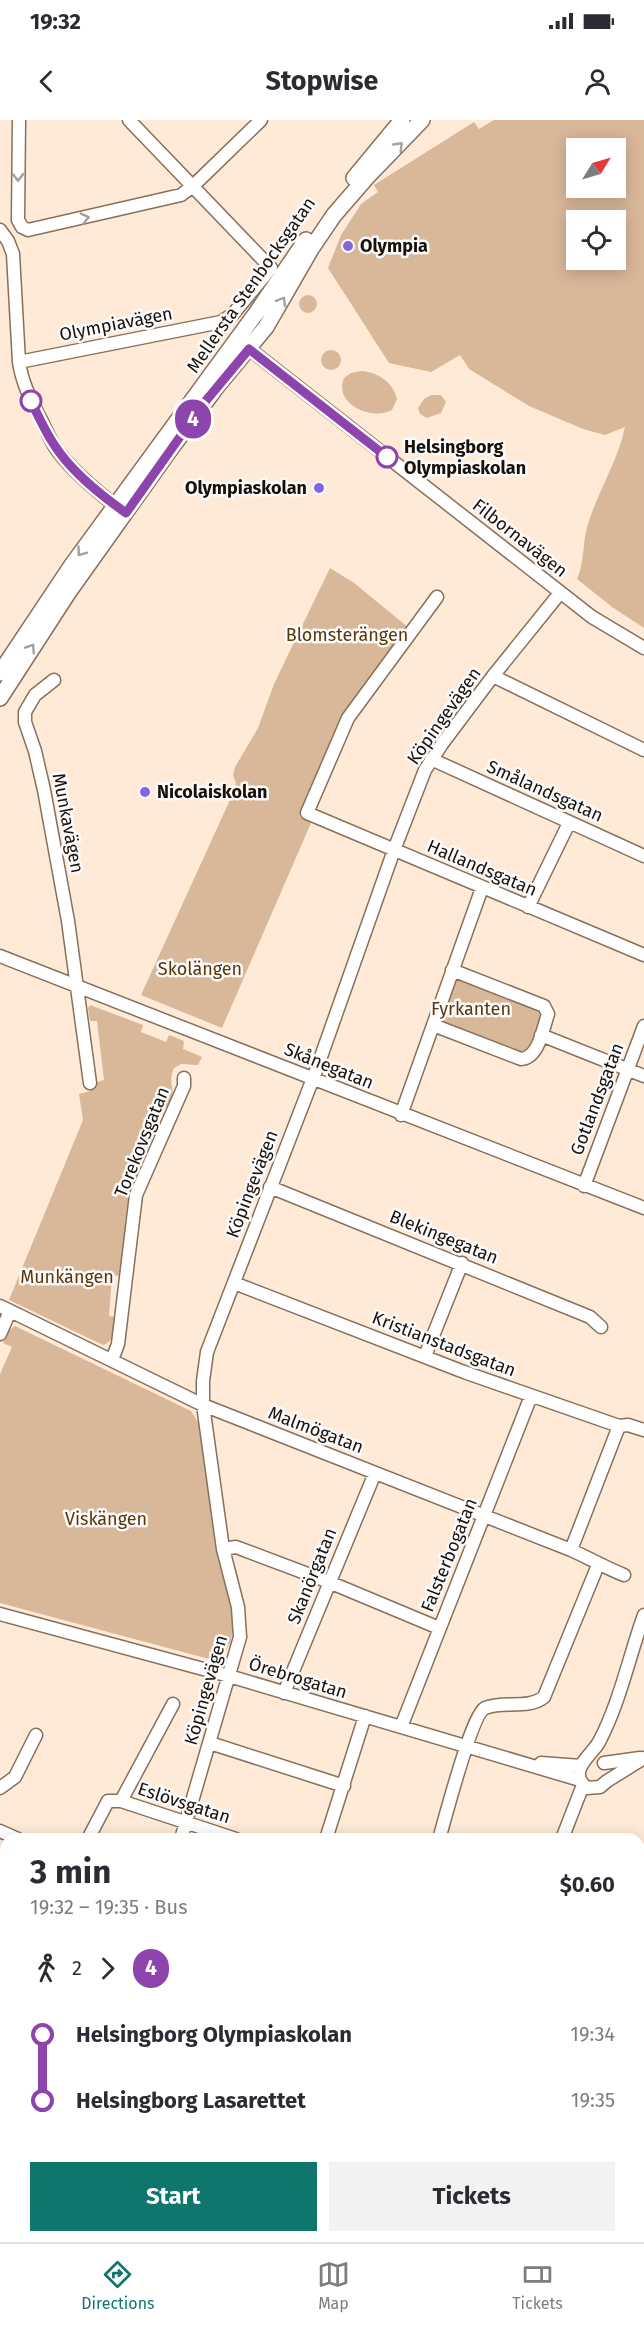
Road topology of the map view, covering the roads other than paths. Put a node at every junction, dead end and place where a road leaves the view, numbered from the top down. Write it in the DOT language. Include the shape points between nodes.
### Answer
graph roads {
  1 [pos="19,120"];
  2 [pos="129,120"];
  3 [pos="261,120"];
  4 [pos="402,120"];
  5 [pos="422,120"];
  6 [pos="193,186"];
  7 [pos="0,230"];
  8 [pos="243,344"];
  9 [pos="19,362"];
  10 [pos="120,509"];
  11 [pos="560,592"];
  12 [pos="437,597"];
  13 [pos="644,648"];
  14 [pos="0,674"];
  15 [pos="493,676"];
  16 [pos="54,680"];
  17 [pos="0,698"];
  18 [pos="644,750"];
  19 [pos="431,759"];
  20 [pos="569,823"];
  21 [pos="394,850"];
  22 [pos="644,856"];
  23 [pos="482,888"];
  24 [pos="528,907"];
  25 [pos="644,955"];
  26 [pos="0,956"];
  27 [pos="452,970"];
  28 [pos="78,986"];
  29 [pos="433,1025"];
  30 [pos="644,1026"];
  31 [pos="541,1035"];
  32 [pos="627,1070"];
  33 [pos="644,1076"];
  34 [pos="184,1078"];
  35 [pos="313,1079"];
  36 [pos="90,1083"];
  37 [pos="401,1115"];
  38 [pos="584,1185"];
  39 [pos="270,1187"];
  40 [pos="644,1208"];
  41 [pos="462,1263"];
  42 [pos="234,1283"];
  43 [pos="5,1308"];
  44 [pos="601,1327"];
  45 [pos="0,1334"];
  46 [pos="425,1356"];
  47 [pos="112,1360"];
  48 [pos="531,1396"];
  49 [pos="203,1405"];
  50 [pos="619,1426"];
  51 [pos="644,1430"];
  52 [pos="375,1473"];
  53 [pos="484,1516"];
  54 [pos="224,1549"];
  55 [pos="571,1550"];
  56 [pos="598,1565"];
  57 [pos="624,1575"];
  58 [pos="329,1582"];
  59 [pos="0,1614"];
  60 [pos="644,1615"];
  61 [pos="439,1628"];
  62 [pos="229,1676"];
  63 [pos="284,1693"];
  64 [pos="173,1704"];
  65 [pos="365,1716"];
  66 [pos="401,1727"];
  67 [pos="36,1735"];
  68 [pos="602,1735"];
  69 [pos="210,1743"];
  70 [pos="466,1748"];
  71 [pos="644,1758"];
  72 [pos="516,1761"];
  73 [pos="602,1762"];
  74 [pos="583,1764"];
  75 [pos="607,1781"];
  76 [pos="581,1783"];
  77 [pos="344,1786"];
  78 [pos="0,1788"];
  79 [pos="596,1789"];
  80 [pos="121,1801"];
  81 [pos="575,1805"];
  82 [pos="186,1823"];
  83 [pos="91,1833"];
  84 [pos="183,1833"];
  85 [pos="217,1833"];
  86 [pos="328,1833"];
  87 [pos="441,1833"];
  88 [pos="564,1833"];
  1 -- 6 [label="street, one-way" via="18,220 28,230 181,195"];
  2 -- 6 [label="street"];
  3 -- 6 [label="street"];
  4 -- 8 [label="main road, Mellersta Stenbocksgatan" via="323,215"];
  8 -- 5 [label="main road, Mellersta Stenbocksgatan, one-way" via="266,327 334,215"];
  6 -- 9 [label="street, Olympiavägen" via="271,268 233,314 221,322"];
  7 -- 9 [label="street" via="10,244 15,265"];
  8 -- 10 [label="main road, Mellersta Stenbocksgatan"];
  8 -- 11 [label="street, Filbornavägen"];
  9 -- 10 [label="street" via="25,388 55,447"];
  10 -- 14 [label="main road, one-way" via="43,606"];
  17 -- 10 [label="main road, one-way"];
  11 -- 13 [label="street, Filbornavägen"];
  11 -- 15 [label="street, Köpingevägen"];
  12 -- 21 [label="street, Hallandsgatan" via="348,718 307,813"];
  15 -- 18 [label="street"];
  15 -- 19 [label="street, Köpingevägen"];
  16 -- 28 [label="street, Munkavägen" via="34,695 25,712 25,722 44,790"];
  19 -- 20 [label="street, Smålandsgatan"];
  19 -- 21 [label="street, Köpingevägen"];
  20 -- 22 [label="street, Smålandsgatan"];
  20 -- 24 [label="street"];
  21 -- 23 [label="street, Hallandsgatan"];
  21 -- 35 [label="street, Köpingevägen"];
  23 -- 24 [label="street, Hallandsgatan"];
  23 -- 27 [label="street"];
  24 -- 25 [label="street, Hallandsgatan"];
  26 -- 28 [label="street, Skånegatan"];
  27 -- 29 [label="street"];
  27 -- 31 [label="street" via="544,1006 548,1014"];
  28 -- 35 [label="street, Skånegatan"];
  28 -- 36 [label="street, Munkavägen"];
  29 -- 31 [label="street" via="521,1059 533,1054"];
  29 -- 37 [label="street"];
  30 -- 32 [label="street, Gotlandsgatan"];
  31 -- 32 [label="street"];
  32 -- 33 [label="street"];
  32 -- 38 [label="street, Gotlandsgatan"];
  34 -- 47 [label="street, Torekovsgatan" via="134,1202 118,1344"];
  35 -- 37 [label="street, Skånegatan"];
  35 -- 39 [label="street, Köpingevägen"];
  37 -- 38 [label="street, Skånegatan"];
  38 -- 40 [label="street, Skånegatan"];
  39 -- 41 [label="street, Blekingegatan"];
  39 -- 42 [label="street, Köpingevägen"];
  41 -- 44 [label="street, Blekingegatan" via="590,1317"];
  41 -- 46 [label="street"];
  42 -- 46 [label="street, Kristianstadsgatan"];
  42 -- 49 [label="street, Köpingevägen" via="207,1352"];
  43 -- 45 [label="street"];
  43 -- 47 [label="street, Malmögatan"];
  46 -- 48 [label="street, Kristianstadsgatan"];
  47 -- 49 [label="street, Malmögatan"];
  48 -- 50 [label="street, Kristianstadsgatan"];
  48 -- 53 [label="street, Falsterbogatan"];
  49 -- 52 [label="street, Malmögatan"];
  49 -- 54 [label="street, Köpingevägen"];
  50 -- 51 [label="street, Kristianstadsgatan"];
  50 -- 55 [label="street"];
  52 -- 53 [label="street, Malmögatan"];
  52 -- 58 [label="street, Skanörgatan"];
  53 -- 55 [label="street, Malmögatan"];
  53 -- 61 [label="street, Falsterbogatan"];
  54 -- 58 [label="street" via="236,1547"];
  54 -- 62 [label="street, Köpingevägen" via="241,1630"];
  55 -- 56 [label="street, Malmögatan"];
  56 -- 57 [label="street, Malmögatan"];
  56 -- 70 [label="street" via="545,1695 536,1702 481,1710"];
  58 -- 61 [label="street"];
  58 -- 63 [label="street, Skanörgatan"];
  59 -- 62 [label="street, Örebrogatan"];
  60 -- 68 [label="street"];
  61 -- 66 [label="street, Falsterbogatan"];
  62 -- 63 [label="street, Örebrogatan"];
  62 -- 69 [label="street, Köpingevägen"];
  63 -- 65 [label="street, Örebrogatan"];
  64 -- 80 [label="street"];
  65 -- 66 [label="street, Örebrogatan"];
  65 -- 77 [label="street"];
  66 -- 70 [label="street, Örebrogatan"];
  67 -- 78 [label="street" via="15,1777"];
  68 -- 73 [label="street"];
  68 -- 74 [label="street"];
  69 -- 77 [label="street"];
  69 -- 82 [label="street, Köpingevägen"];
  70 -- 72 [label="street, Örebrogatan"];
  70 -- 87 [label="street"];
  71 -- 73 [label="street"];
  71 -- 75 [label="street"];
  72 -- 74 [label="street, Örebrogatan"];
  72 -- 76 [label="street, Örebrogatan"];
  73 -- 74 [label="street" via="594,1759"];
  73 -- 75 [label="street" via="608,1772"];
  74 -- 76 [label="street" via="579,1770"];
  75 -- 79 [label="street"];
  76 -- 79 [label="street"];
  76 -- 81 [label="street"];
  77 -- 86 [label="street"];
  79 -- 81 [label="street"];
  80 -- 82 [label="street, Eslövsgatan"];
  80 -- 83 [label="street" via="108,1801"];
  81 -- 88 [label="street"];
  82 -- 84 [label="street, Köpingevägen"];
  82 -- 85 [label="street, Eslövsgatan"];
}
